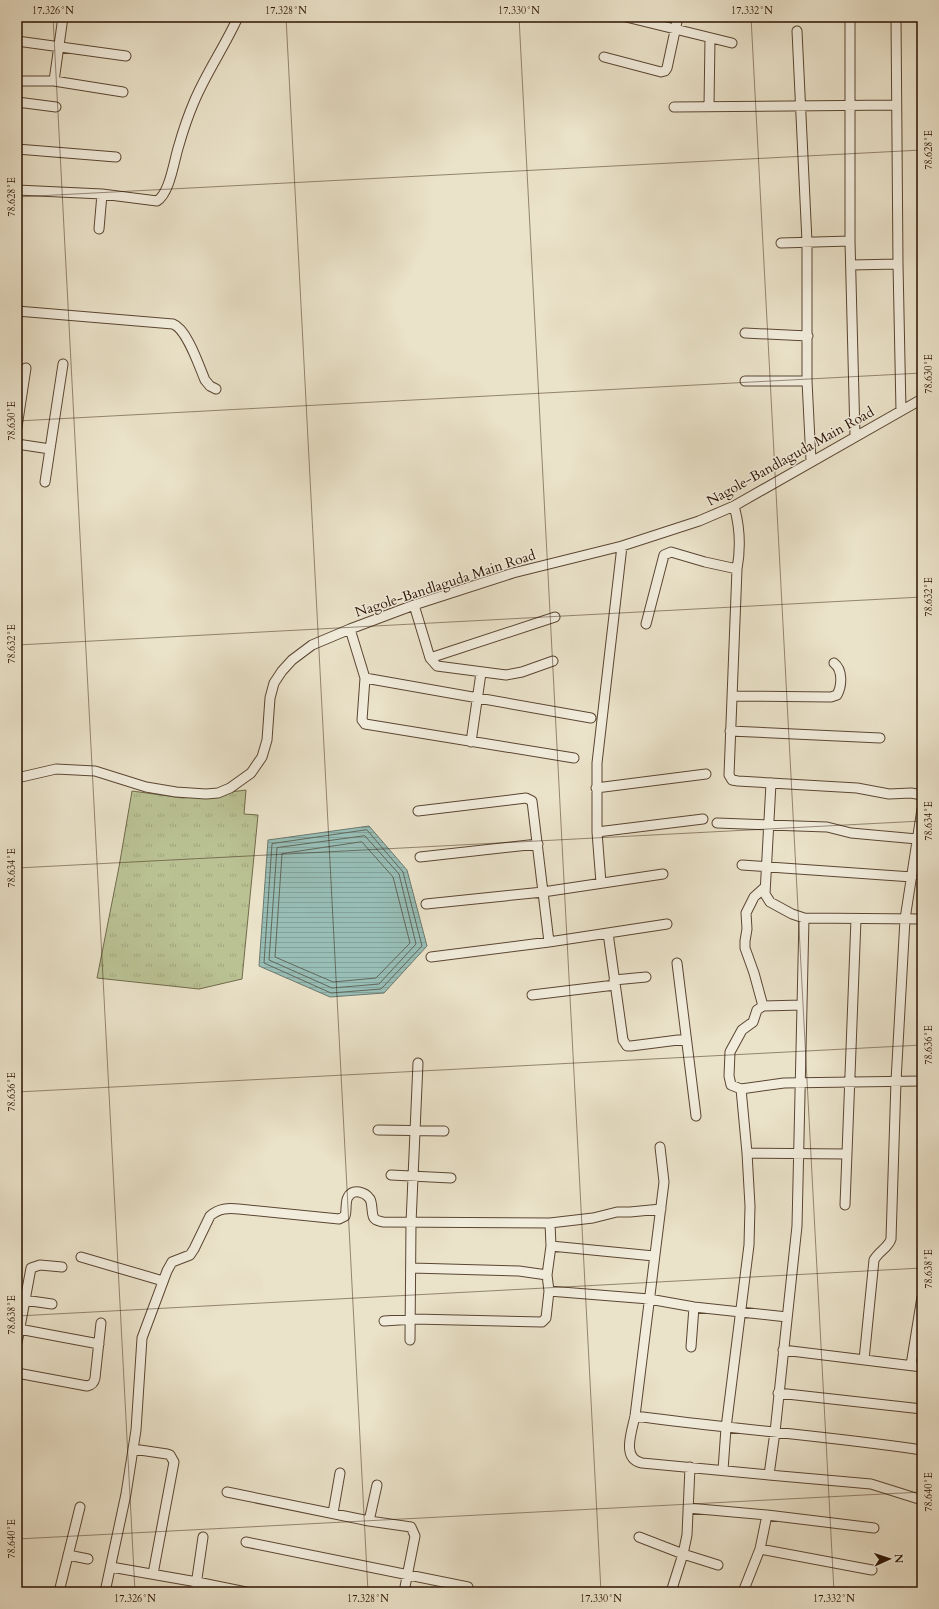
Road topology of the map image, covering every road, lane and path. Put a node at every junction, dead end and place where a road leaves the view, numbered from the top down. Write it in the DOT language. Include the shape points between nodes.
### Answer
graph roads {
  1 [pos="63,17"];
  2 [pos="238,17"];
  3 [pos="626,17"];
  4 [pos="678,17"];
  5 [pos="850,17"];
  6 [pos="896,17"];
  7 [pos="675,30"];
  8 [pos="797,31"];
  9 [pos="710,38"];
  10 [pos="17,41"];
  11 [pos="732,43"];
  12 [pos="59,47"];
  13 [pos="126,56"];
  14 [pos="604,57"];
  15 [pos="17,81"];
  16 [pos="54,81"];
  17 [pos="123,92"];
  18 [pos="17,102"];
  19 [pos="851,105"];
  20 [pos="896,105"];
  21 [pos="709,106"];
  22 [pos="800,106"];
  23 [pos="56,107"];
  24 [pos="674,107"];
  25 [pos="17,149"];
  26 [pos="116,157"];
  27 [pos="17,190"];
  28 [pos="102,194"];
  29 [pos="99,229"];
  30 [pos="850,241"];
  31 [pos="807,242"];
  32 [pos="781,243"];
  33 [pos="898,264"];
  34 [pos="851,265"];
  35 [pos="17,311"];
  36 [pos="745,333"];
  37 [pos="808,336"];
  38 [pos="63,364"];
  39 [pos="26,368"];
  40 [pos="745,381"];
  41 [pos="807,381"];
  42 [pos="216,389"];
  43 [pos="922,399"];
  44 [pos="901,411"];
  45 [pos="17,427"];
  46 [pos="855,436"];
  47 [pos="17,444"];
  48 [pos="50,450"];
  49 [pos="811,461"];
  50 [pos="44,482"];
  51 [pos="734,506"];
  52 [pos="622,546"];
  53 [pos="737,569"];
  54 [pos="414,605"];
  55 [pos="555,617"];
  56 [pos="646,624"];
  57 [pos="350,629"];
  58 [pos="430,658"];
  59 [pos="553,661"];
  60 [pos="834,663"];
  61 [pos="482,673"];
  62 [pos="365,678"];
  63 [pos="732,696"];
  64 [pos="478,698"];
  65 [pos="591,718"];
  66 [pos="730,731"];
  67 [pos="880,738"];
  68 [pos="471,742"];
  69 [pos="574,758"];
  70 [pos="706,774"];
  71 [pos="17,778"];
  72 [pos="771,783"];
  73 [pos="596,788"];
  74 [pos="922,795"];
  75 [pos="922,809"];
  76 [pos="418,811"];
  77 [pos="703,819"];
  78 [pos="717,823"];
  79 [pos="769,825"];
  80 [pos="597,832"];
  81 [pos="917,839"];
  82 [pos="538,844"];
  83 [pos="420,857"];
  84 [pos="742,865"];
  85 [pos="767,866"];
  86 [pos="663,874"];
  87 [pos="912,877"];
  88 [pos="601,883"];
  89 [pos="765,887"];
  90 [pos="544,892"];
  91 [pos="426,904"];
  92 [pos="804,918"];
  93 [pos="856,919"];
  94 [pos="905,919"];
  95 [pos="922,919"];
  96 [pos="667,924"];
  97 [pos="608,933"];
  98 [pos="549,942"];
  99 [pos="431,957"];
  100 [pos="677,963"];
  101 [pos="646,977"];
  102 [pos="615,982"];
  103 [pos="532,994"];
  104 [pos="802,1005"];
  105 [pos="763,1006"];
  106 [pos="686,1039"];
  107 [pos="418,1063"];
  108 [pos="922,1081"];
  109 [pos="849,1082"];
  110 [pos="896,1082"];
  111 [pos="801,1083"];
  112 [pos="741,1089"];
  113 [pos="696,1116"];
  114 [pos="378,1130"];
  115 [pos="416,1131"];
  116 [pos="444,1131"];
  117 [pos="660,1147"];
  118 [pos="747,1153"];
  119 [pos="798,1153"];
  120 [pos="846,1154"];
  121 [pos="391,1175"];
  122 [pos="414,1177"];
  123 [pos="451,1178"];
  124 [pos="845,1205"];
  125 [pos="661,1209"];
  126 [pos="411,1223"];
  127 [pos="550,1223"];
  128 [pos="551,1246"];
  129 [pos="654,1256"];
  130 [pos="81,1257"];
  131 [pos="62,1267"];
  132 [pos="412,1268"];
  133 [pos="547,1275"];
  134 [pos="163,1281"];
  135 [pos="549,1291"];
  136 [pos="922,1297"];
  137 [pos="21,1299"];
  138 [pos="648,1299"];
  139 [pos="52,1304"];
  140 [pos="694,1308"];
  141 [pos="740,1312"];
  142 [pos="787,1317"];
  143 [pos="410,1320"];
  144 [pos="384,1321"];
  145 [pos="100,1323"];
  146 [pos="19,1329"];
  147 [pos="410,1340"];
  148 [pos="17,1343"];
  149 [pos="99,1344"];
  150 [pos="691,1347"];
  151 [pos="783,1350"];
  152 [pos="864,1360"];
  153 [pos="911,1365"];
  154 [pos="922,1367"];
  155 [pos="17,1373"];
  156 [pos="778,1393"];
  157 [pos="922,1409"];
  158 [pos="635,1416"];
  159 [pos="726,1428"];
  160 [pos="775,1432"];
  161 [pos="133,1449"];
  162 [pos="922,1450"];
  163 [pos="690,1467"];
  164 [pos="723,1470"];
  165 [pos="340,1473"];
  166 [pos="769,1475"];
  167 [pos="377,1485"];
  168 [pos="227,1492"];
  169 [pos="922,1500"];
  170 [pos="80,1507"];
  171 [pos="688,1508"];
  172 [pos="333,1513"];
  173 [pos="767,1515"];
  174 [pos="369,1521"];
  175 [pos="874,1528"];
  176 [pos="204,1537"];
  177 [pos="639,1537"];
  178 [pos="246,1542"];
  179 [pos="760,1549"];
  180 [pos="684,1554"];
  181 [pos="68,1555"];
  182 [pos="88,1559"];
  183 [pos="718,1565"];
  184 [pos="111,1567"];
  185 [pos="872,1570"];
  186 [pos="154,1574"];
  187 [pos="407,1574"];
  188 [pos="197,1582"];
  189 [pos="468,1587"];
  190 [pos="17,1591"];
  191 [pos="20,1592"];
  192 [pos="59,1592"];
  193 [pos="105,1592"];
  194 [pos="195,1592"];
  195 [pos="246,1592"];
  196 [pos="404,1592"];
  197 [pos="671,1592"];
  198 [pos="743,1592"];
  1 -- 12 [label="street"];
  2 -- 28 [label="street" via="194,102 166,192 161,199 157,202"];
  3 -- 7 [label="street"];
  4 -- 7 [label="street"];
  5 -- 19 [label="street"];
  6 -- 20 [label="street"];
  7 -- 9 [label="street"];
  7 -- 14 [label="street" via="667,68 663,72"];
  8 -- 22 [label="street"];
  9 -- 11 [label="street"];
  9 -- 21 [label="street"];
  10 -- 12 [label="street"];
  12 -- 13 [label="street"];
  12 -- 16 [label="street"];
  15 -- 16 [label="street"];
  16 -- 17 [label="street"];
  18 -- 23 [label="street"];
  19 -- 20 [label="street"];
  19 -- 22 [label="street"];
  19 -- 30 [label="street"];
  20 -- 33 [label="street"];
  21 -- 22 [label="street"];
  21 -- 24 [label="street"];
  22 -- 31 [label="street"];
  25 -- 26 [label="street"];
  27 -- 28 [label="street"];
  28 -- 29 [label="street"];
  30 -- 31 [label="street"];
  30 -- 34 [label="street"];
  31 -- 32 [label="street"];
  31 -- 37 [label="street"];
  33 -- 34 [label="street"];
  33 -- 44 [label="street"];
  34 -- 46 [label="street"];
  35 -- 42 [label="street" via="173,324 181,328 205,380"];
  36 -- 37 [label="street"];
  37 -- 41 [label="street"];
  38 -- 48 [label="street"];
  39 -- 45 [label="street"];
  40 -- 41 [label="street"];
  41 -- 49 [label="street"];
  43 -- 44 [label="street, Nagole-Bandlaguda Main Road"];
  44 -- 46 [label="street, Nagole-Bandlaguda Main Road"];
  46 -- 49 [label="street, Nagole-Bandlaguda Main Road"];
  47 -- 48 [label="street"];
  48 -- 50 [label="street"];
  49 -- 51 [label="street, Nagole-Bandlaguda Main Road"];
  51 -- 52 [label="street, Nagole-Bandlaguda Main Road" via="699,521"];
  51 -- 53 [label="street" via="740,546"];
  52 -- 54 [label="street, Nagole-Bandlaguda Main Road" via="513,573"];
  52 -- 73 [label="street"];
  53 -- 56 [label="street" via="671,552 664,555"];
  53 -- 63 [label="street"];
  54 -- 57 [label="street, Nagole-Bandlaguda Main Road"];
  54 -- 58 [label="street"];
  55 -- 58 [label="street"];
  57 -- 62 [label="street"];
  57 -- 71 [label="street, Nagole-Bandlaguda Main Road" via="312,645 282,671 274,683 270,698 269,725 262,757 251,773 230,788 206,794 176,792 146,787 95,771 56,770"];
  58 -- 61 [label="street" via="437,666"];
  59 -- 61 [label="street" via="512,674"];
  60 -- 63 [label="street" via="840,671 840,690 837,695 831,697"];
  61 -- 64 [label="street"];
  62 -- 64 [label="street"];
  62 -- 68 [label="street" via="362,720 365,724"];
  63 -- 66 [label="street"];
  64 -- 65 [label="street"];
  64 -- 68 [label="street"];
  66 -- 67 [label="street"];
  66 -- 72 [label="street" via="729,775 732,780"];
  68 -- 69 [label="street"];
  70 -- 73 [label="street"];
  72 -- 74 [label="street"];
  72 -- 79 [label="street"];
  73 -- 80 [label="street"];
  75 -- 81 [label="street"];
  76 -- 82 [label="street" via="529,799 532,801"];
  77 -- 80 [label="street"];
  78 -- 79 [label="street"];
  79 -- 81 [label="street" via="827,827 851,833"];
  79 -- 85 [label="street"];
  80 -- 88 [label="street"];
  81 -- 87 [label="street"];
  82 -- 83 [label="street"];
  82 -- 90 [label="street"];
  84 -- 85 [label="street"];
  85 -- 87 [label="street"];
  85 -- 89 [label="street"];
  86 -- 88 [label="street"];
  87 -- 94 [label="street"];
  88 -- 90 [label="street"];
  89 -- 92 [label="street" via="765,894 770,902"];
  89 -- 105 [label="street" via="754,897 746,913 748,929 745,941"];
  90 -- 91 [label="street"];
  90 -- 98 [label="street"];
  92 -- 93 [label="street"];
  92 -- 104 [label="street"];
  93 -- 94 [label="street"];
  93 -- 109 [label="street"];
  94 -- 95 [label="street"];
  94 -- 110 [label="street"];
  96 -- 97 [label="street"];
  97 -- 98 [label="street"];
  97 -- 102 [label="street"];
  98 -- 99 [label="street"];
  100 -- 106 [label="street"];
  101 -- 102 [label="street"];
  102 -- 103 [label="street"];
  102 -- 106 [label="street" via="622,1040 627,1046"];
  104 -- 105 [label="street"];
  104 -- 111 [label="street"];
  105 -- 112 [label="street" via="757,1010 753,1022 742,1030 730,1052 731,1085"];
  106 -- 113 [label="street"];
  107 -- 115 [label="street"];
  108 -- 110 [label="street"];
  109 -- 110 [label="street"];
  109 -- 111 [label="street"];
  109 -- 120 [label="street"];
  110 -- 152 [label="street" via="891,1239 888,1246 877,1254 874,1260"];
  111 -- 112 [label="street"];
  111 -- 119 [label="street"];
  112 -- 118 [label="street"];
  114 -- 115 [label="street"];
  115 -- 116 [label="street"];
  115 -- 122 [label="street"];
  117 -- 125 [label="street" via="664,1182"];
  118 -- 119 [label="street"];
  118 -- 141 [label="street" via="749,1245"];
  119 -- 120 [label="street"];
  119 -- 142 [label="street" via="797,1226"];
  120 -- 124 [label="street"];
  121 -- 122 [label="street"];
  122 -- 123 [label="street"];
  122 -- 126 [label="street"];
  125 -- 127 [label="street" via="617,1212 593,1218"];
  125 -- 129 [label="street"];
  126 -- 127 [label="street"];
  126 -- 132 [label="street"];
  126 -- 134 [label="street" via="377,1221 369,1199 365,1194 358,1192 349,1195 345,1216 339,1219 219,1209 210,1216 194,1250 181,1260 172,1262"];
  127 -- 128 [label="street"];
  128 -- 129 [label="street"];
  128 -- 133 [label="street"];
  129 -- 138 [label="street"];
  130 -- 134 [label="street"];
  131 -- 137 [label="street" via="40,1265 30,1268"];
  132 -- 133 [label="street" via="519,1271"];
  132 -- 143 [label="street"];
  133 -- 135 [label="street"];
  134 -- 161 [label="street" via="142,1338"];
  135 -- 138 [label="street"];
  135 -- 143 [label="street" via="546,1318 542,1322"];
  136 -- 153 [label="street"];
  137 -- 139 [label="street"];
  137 -- 146 [label="street"];
  138 -- 140 [label="street"];
  138 -- 158 [label="street"];
  140 -- 141 [label="street"];
  140 -- 150 [label="street"];
  141 -- 142 [label="street"];
  141 -- 159 [label="street"];
  142 -- 151 [label="street"];
  143 -- 144 [label="street"];
  143 -- 147 [label="street"];
  145 -- 149 [label="street"];
  146 -- 148 [label="street"];
  146 -- 149 [label="street"];
  149 -- 155 [label="street" via="95,1378 91,1386"];
  151 -- 152 [label="street"];
  151 -- 156 [label="street"];
  152 -- 153 [label="street"];
  153 -- 154 [label="street"];
  156 -- 157 [label="street"];
  156 -- 160 [label="street"];
  158 -- 159 [label="street"];
  158 -- 163 [label="street" via="629,1448 633,1459 642,1463"];
  159 -- 160 [label="street"];
  159 -- 164 [label="street"];
  160 -- 162 [label="street"];
  160 -- 166 [label="street"];
  161 -- 184 [label="street"];
  161 -- 186 [label="street" via="170,1455 174,1462"];
  163 -- 164 [label="street"];
  163 -- 171 [label="street"];
  164 -- 166 [label="street"];
  165 -- 172 [label="street"];
  166 -- 169 [label="street" via="871,1484"];
  167 -- 174 [label="street"];
  168 -- 172 [label="street"];
  170 -- 181 [label="street"];
  171 -- 173 [label="street"];
  171 -- 180 [label="street"];
  172 -- 174 [label="street"];
  173 -- 175 [label="street"];
  173 -- 179 [label="street"];
  174 -- 187 [label="street" via="407,1526 413,1530 415,1536"];
  176 -- 188 [label="street"];
  177 -- 180 [label="street"];
  178 -- 187 [label="street"];
  179 -- 185 [label="street"];
  179 -- 198 [label="street"];
  180 -- 183 [label="street"];
  180 -- 197 [label="street"];
  181 -- 182 [label="street"];
  181 -- 192 [label="street"];
  184 -- 186 [label="street"];
  184 -- 193 [label="street"];
  186 -- 188 [label="street"];
  187 -- 189 [label="street"];
  187 -- 196 [label="street"];
  188 -- 194 [label="street"];
  188 -- 195 [label="street"];
  190 -- 191 [label="street"];
}
